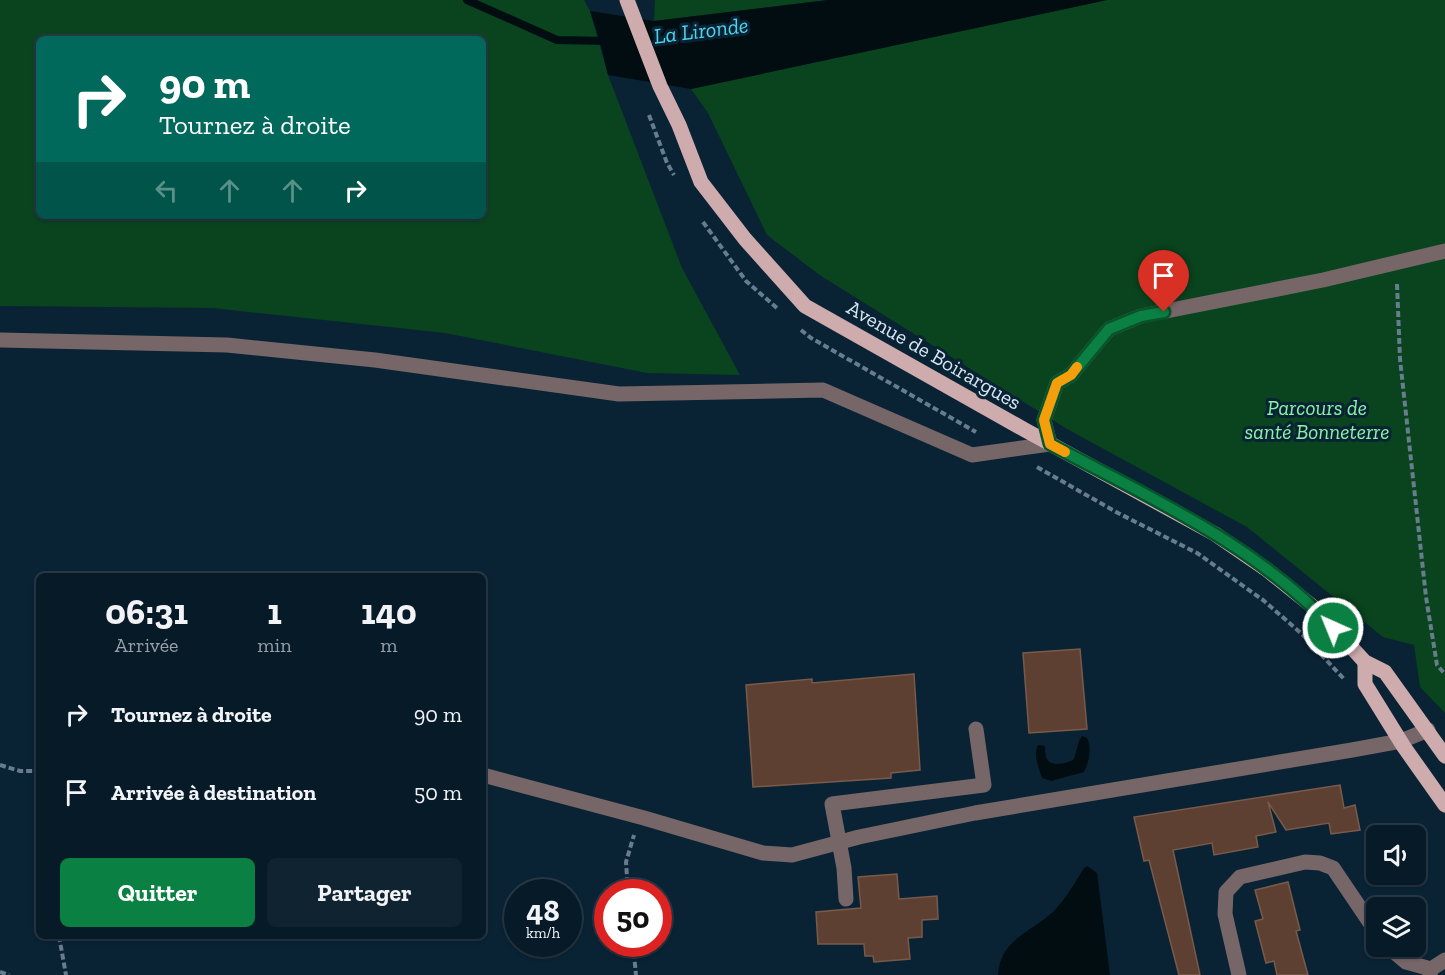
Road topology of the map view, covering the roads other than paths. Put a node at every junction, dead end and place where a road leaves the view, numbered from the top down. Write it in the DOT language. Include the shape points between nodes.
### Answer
graph roads {
  1 [pos="628,1"];
  2 [pos="1445,251"];
  3 [pos="0,340"];
  4 [pos="1050,444"];
  5 [pos="1365,662"];
  6 [pos="976,729"];
  7 [pos="1428,730"];
  8 [pos="1401,741"];
  9 [pos="1445,756"];
  10 [pos="486,776"];
  11 [pos="1445,805"];
  12 [pos="839,842"];
  13 [pos="846,899"];
  14 [pos="1366,917"];
  15 [pos="1400,957"];
  16 [pos="1445,960"];
  17 [pos="1430,972"];
  18 [pos="1239,975"];
  1 -- 4 [label="main road, Avenue de Boirargues" via="701,182 805,306"];
  2 -- 4 [label="street" via="1141,316 1109,329 1071,375 1057,383 1044,420"];
  3 -- 4 [label="street" via="227,345 375,360 619,394 823,390 972,455"];
  4 -- 5 [label="main road, Avenue de Boirargues" via="1215,534 1266,569 1317,610"];
  5 -- 7 [label="main road, Avenue de Boirargues" via="1385,672"];
  5 -- 8 [label="main road" via="1365,684"];
  6 -- 12 [label="street" via="984,785 832,804"];
  7 -- 8 [label="street"];
  7 -- 9 [label="main road, Avenue de Boirargues"];
  8 -- 11 [label="main road"];
  8 -- 12 [label="street" via="975,813"];
  10 -- 12 [label="street" via="763,853 792,855"];
  12 -- 13 [label="street"];
  14 -- 18 [label="street" via="1333,868 1320,863 1305,862 1240,877 1226,892 1225,914"];
  15 -- 17 [label="street"];
  16 -- 17 [label="street"];
}
